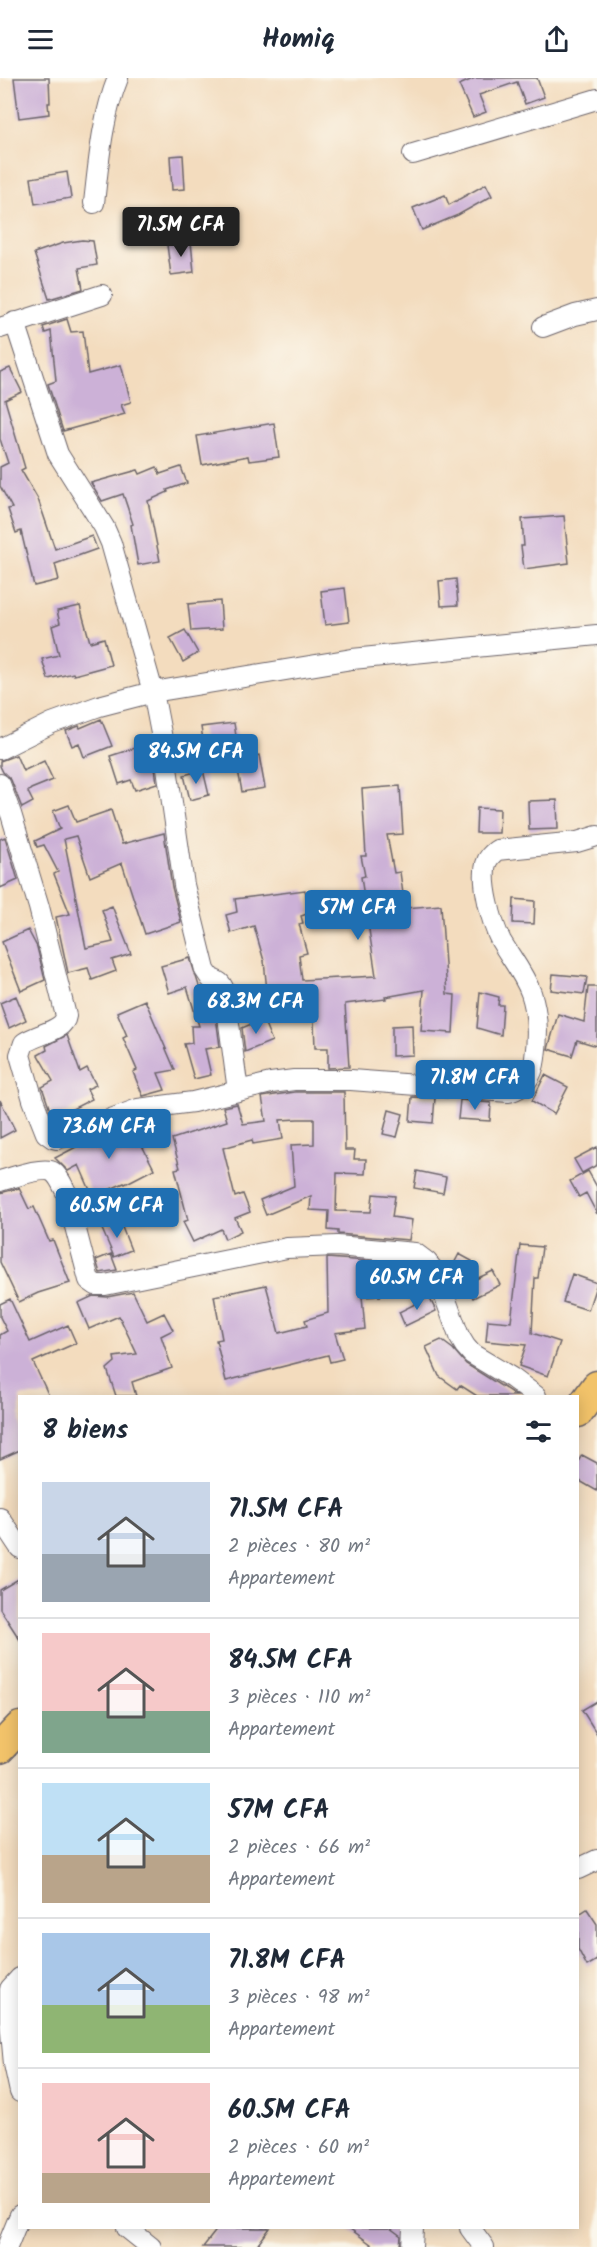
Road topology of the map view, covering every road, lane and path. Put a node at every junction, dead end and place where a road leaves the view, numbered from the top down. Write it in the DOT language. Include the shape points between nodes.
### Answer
graph roads {
  1 [pos="118,78"];
  2 [pos="597,99"];
  3 [pos="413,154"];
  4 [pos="94,203"];
  5 [pos="102,295"];
  6 [pos="597,310"];
  7 [pos="7,325"];
  8 [pos="543,327"];
  9 [pos="597,635"];
  10 [pos="153,692"];
  11 [pos="0,748"];
  12 [pos="0,784"];
  13 [pos="597,836"];
  14 [pos="238,1091"];
  15 [pos="0,1180"];
  16 [pos="597,1386"];
  17 [pos="535,1395"];
  18 [pos="579,1411"];
  19 [pos="0,1518"];
  20 [pos="18,1545"];
  21 [pos="18,1729"];
  22 [pos="0,1748"];
  23 [pos="597,1860"];
  24 [pos="579,1869"];
  25 [pos="10,1983"];
  26 [pos="18,2083"];
  27 [pos="18,2220"];
  28 [pos="128,2229"];
  29 [pos="413,2229"];
  30 [pos="471,2229"];
  31 [pos="7,2247"];
  32 [pos="151,2247"];
  33 [pos="412,2247"];
  34 [pos="483,2247"];
  1 -- 4 [label="street" via="104,123"];
  2 -- 3 [label="street"];
  5 -- 7 [label="street"];
  6 -- 8 [label="street"];
  7 -- 10 [label="street" via="58,454 111,543"];
  9 -- 10 [label="street" via="352,659"];
  10 -- 11 [label="street" via="52,723"];
  10 -- 14 [label="street" via="184,885 205,970 223,986"];
  12 -- 14 [label="street" via="39,907 66,1016 62,1026 30,1039 21,1049 22,1066 46,1133 57,1139 138,1109"];
  13 -- 14 [label="street" via="577,842 497,850 486,864 495,927 531,993 536,1020 534,1063 530,1078 520,1089 509,1092 316,1079"];
  15 -- 17 [label="street" via="43,1170 52,1172 66,1192 89,1280 96,1285 286,1248 337,1246 415,1253 437,1275 465,1347"];
  16 -- 18 [label="main road"];
  19 -- 20 [label="street"];
  21 -- 22 [label="main road"];
  23 -- 24 [label="street"];
  25 -- 26 [label="street" via="10,2021"];
  27 -- 31 [label="street"];
  28 -- 32 [label="street"];
  29 -- 33 [label="street"];
  30 -- 34 [label="street"];
}
